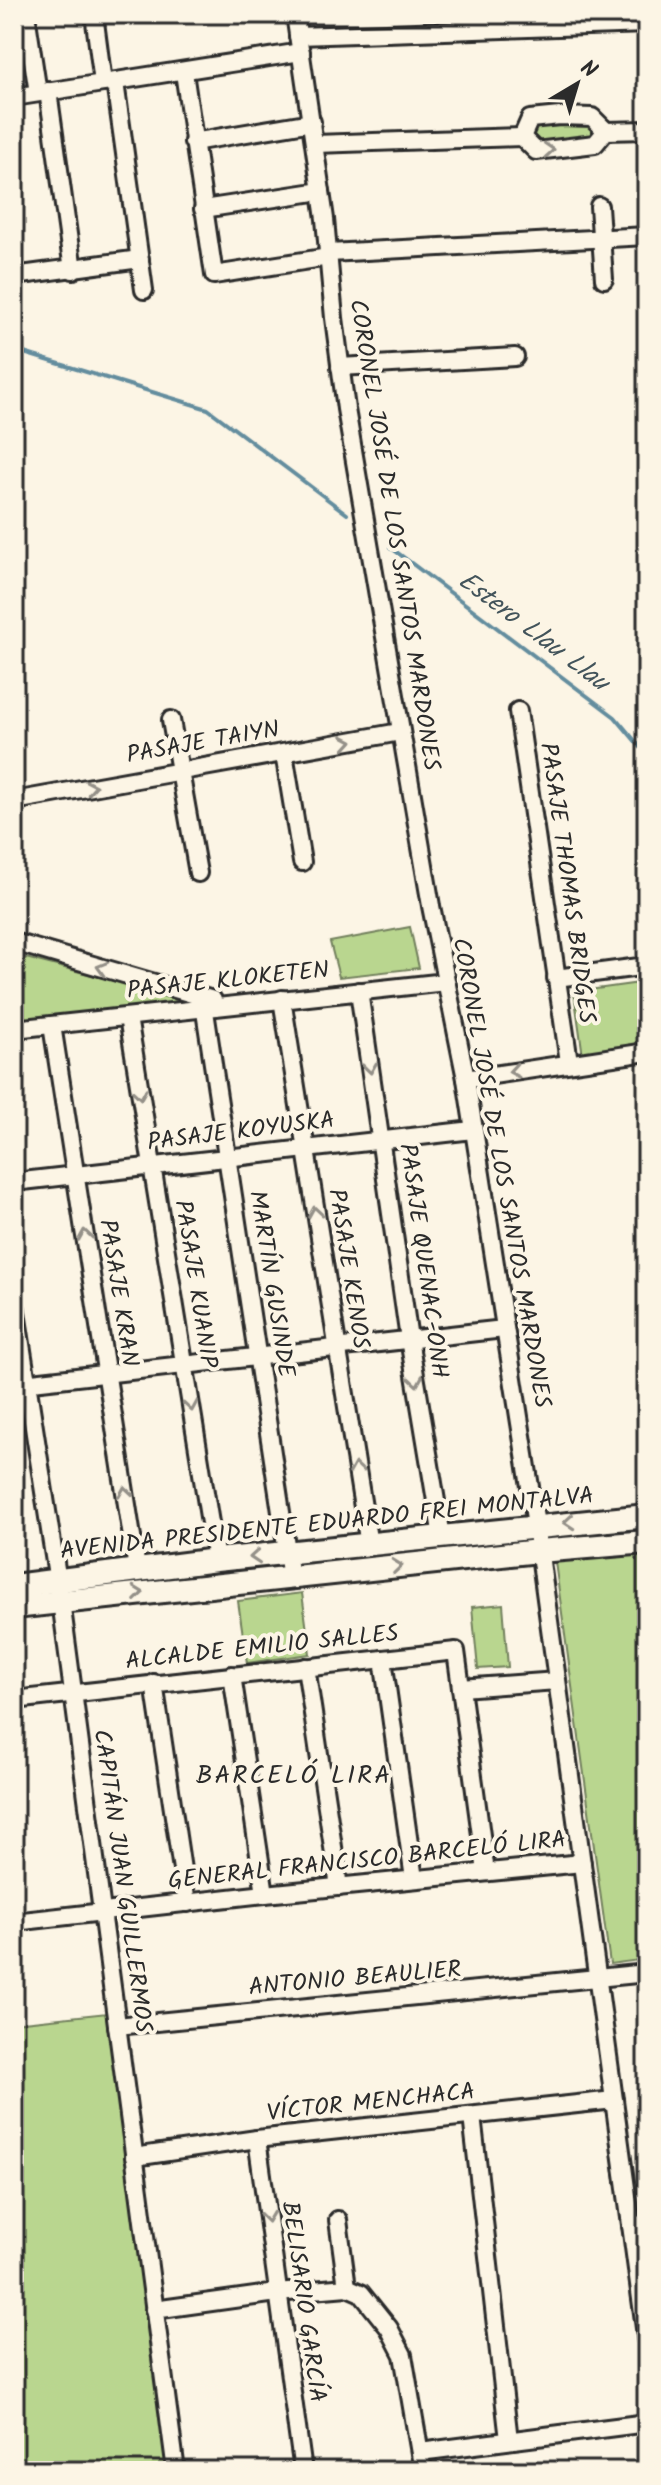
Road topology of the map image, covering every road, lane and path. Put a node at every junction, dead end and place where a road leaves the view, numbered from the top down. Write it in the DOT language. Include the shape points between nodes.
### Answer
graph roads {
  1 [pos="26,14"];
  2 [pos="94,14"];
  3 [pos="295,14"];
  4 [pos="647,24"];
  5 [pos="300,44"];
  6 [pos="184,72"];
  7 [pos="109,82"];
  8 [pos="43,92"];
  9 [pos="14,97"];
  10 [pos="312,122"];
  11 [pos="647,130"];
  12 [pos="606,131"];
  13 [pos="522,137"];
  14 [pos="193,142"];
  15 [pos="315,144"];
  16 [pos="321,191"];
  17 [pos="599,206"];
  18 [pos="203,209"];
  19 [pos="647,236"];
  20 [pos="600,238"];
  21 [pos="329,255"];
  22 [pos="140,259"];
  23 [pos="73,270"];
  24 [pos="14,276"];
  25 [pos="604,279"];
  26 [pos="144,290"];
  27 [pos="515,357"];
  28 [pos="340,367"];
  29 [pos="518,711"];
  30 [pos="171,720"];
  31 [pos="400,732"];
  32 [pos="284,753"];
  33 [pos="180,771"];
  34 [pos="14,801"];
  35 [pos="302,862"];
  36 [pos="198,873"];
  37 [pos="14,942"];
  38 [pos="647,966"];
  39 [pos="556,978"];
  40 [pos="446,982"];
  41 [pos="359,991"];
  42 [pos="282,999"];
  43 [pos="204,1003"];
  44 [pos="128,1017"];
  45 [pos="52,1025"];
  46 [pos="14,1029"];
  47 [pos="647,1052"];
  48 [pos="569,1062"];
  49 [pos="466,1079"];
  50 [pos="473,1130"];
  51 [pos="381,1140"];
  52 [pos="305,1149"];
  53 [pos="228,1158"];
  54 [pos="152,1167"];
  55 [pos="75,1176"];
  56 [pos="14,1182"];
  57 [pos="14,1299"];
  58 [pos="504,1329"];
  59 [pos="409,1339"];
  60 [pos="336,1348"];
  61 [pos="258,1357"];
  62 [pos="184,1365"];
  63 [pos="106,1374"];
  64 [pos="20,1383"];
  65 [pos="647,1516"];
  66 [pos="536,1525"];
  67 [pos="442,1537"];
  68 [pos="647,1542"];
  69 [pos="369,1545"];
  70 [pos="539,1551"];
  71 [pos="288,1554"];
  72 [pos="216,1560"];
  73 [pos="137,1569"];
  74 [pos="291,1578"];
  75 [pos="14,1586"];
  76 [pos="59,1590"];
  77 [pos="14,1607"];
  78 [pos="383,1659"];
  79 [pos="306,1667"];
  80 [pos="232,1675"];
  81 [pos="557,1681"];
  82 [pos="154,1683"];
  83 [pos="461,1688"];
  84 [pos="72,1692"];
  85 [pos="14,1700"];
  86 [pos="582,1863"];
  87 [pos="486,1872"];
  88 [pos="414,1879"];
  89 [pos="339,1887"];
  90 [pos="265,1894"];
  91 [pos="187,1903"];
  92 [pos="102,1913"];
  93 [pos="14,1922"];
  94 [pos="647,1973"];
  95 [pos="598,1980"];
  96 [pos="117,2026"];
  97 [pos="614,2100"];
  98 [pos="472,2116"];
  99 [pos="257,2139"];
  100 [pos="134,2157"];
  101 [pos="338,2220"];
  102 [pos="639,2224"];
  103 [pos="347,2287"];
  104 [pos="277,2293"];
  105 [pos="154,2310"];
  106 [pos="647,2343"];
  107 [pos="647,2423"];
  108 [pos="509,2440"];
  109 [pos="420,2452"];
  110 [pos="176,2471"];
  111 [pos="303,2471"];
  112 [pos="423,2471"];
  1 -- 8 [label="street"];
  2 -- 7 [label="street"];
  3 -- 5 [label="street, CORONEL JOSÉ DE LOS SANTOS MARDONES"];
  4 -- 5 [label="street"];
  5 -- 6 [label="street"];
  5 -- 10 [label="street, CORONEL JOSÉ DE LOS SANTOS MARDONES"];
  6 -- 7 [label="street"];
  6 -- 14 [label="street"];
  7 -- 8 [label="street"];
  7 -- 22 [label="street"];
  8 -- 9 [label="street"];
  8 -- 23 [label="street"];
  10 -- 14 [label="street"];
  10 -- 15 [label="street, CORONEL JOSÉ DE LOS SANTOS MARDONES"];
  11 -- 12 [label="street"];
  13 -- 12 [label="street, one-way" via="536,151 595,144"];
  12 -- 13 [label="street" via="592,117 560,116 530,119"];
  13 -- 15 [label="street"];
  14 -- 18 [label="street"];
  15 -- 16 [label="street, CORONEL JOSÉ DE LOS SANTOS MARDONES"];
  16 -- 18 [label="street"];
  16 -- 21 [label="street, CORONEL JOSÉ DE LOS SANTOS MARDONES"];
  17 -- 20 [label="street"];
  18 -- 21 [label="street" via="214,275"];
  19 -- 20 [label="street"];
  20 -- 21 [label="street"];
  20 -- 25 [label="street"];
  21 -- 28 [label="street, CORONEL JOSÉ DE LOS SANTOS MARDONES"];
  22 -- 23 [label="street"];
  22 -- 26 [label="street"];
  23 -- 24 [label="street"];
  27 -- 28 [label="street"];
  28 -- 31 [label="street, CORONEL JOSÉ DE LOS SANTOS MARDONES"];
  29 -- 39 [label="street, PASAJE THOMAS BRIDGES"];
  30 -- 33 [label="street"];
  32 -- 31 [label="street, PASAJE TAIYN, one-way"];
  31 -- 40 [label="street, CORONEL JOSÉ DE LOS SANTOS MARDONES"];
  32 -- 33 [label="street, PASAJE TAIYN"];
  32 -- 35 [label="street"];
  34 -- 33 [label="street, PASAJE TAIYN, one-way"];
  33 -- 36 [label="street"];
  43 -- 37 [label="street, one-way"];
  38 -- 39 [label="street"];
  39 -- 48 [label="street, PASAJE THOMAS BRIDGES"];
  40 -- 41 [label="street, PASAJE KLOKETEN"];
  40 -- 49 [label="street, CORONEL JOSÉ DE LOS SANTOS MARDONES"];
  41 -- 42 [label="street, PASAJE KLOKETEN"];
  41 -- 51 [label="street, PASAJE QUENAC-ONH, one-way"];
  42 -- 43 [label="street, PASAJE KLOKETEN"];
  42 -- 52 [label="street, PASAJE KENOS"];
  43 -- 44 [label="street, PASAJE KLOKETEN"];
  43 -- 53 [label="street, MARTÍN GUSINDE"];
  44 -- 45 [label="street, PASAJE KLOKETEN"];
  44 -- 54 [label="street, PASAJE KUANIP, one-way"];
  45 -- 46 [label="street, PASAJE KLOKETEN"];
  45 -- 55 [label="street, PASAJE KRAN"];
  47 -- 48 [label="street"];
  48 -- 49 [label="street, one-way"];
  49 -- 50 [label="street, CORONEL JOSÉ DE LOS SANTOS MARDONES"];
  50 -- 51 [label="street, PASAJE KOYUSKA"];
  50 -- 58 [label="street, CORONEL JOSÉ DE LOS SANTOS MARDONES"];
  51 -- 52 [label="street, PASAJE KOYUSKA"];
  51 -- 59 [label="street, PASAJE QUENAC-ONH"];
  52 -- 53 [label="street, PASAJE KOYUSKA"];
  60 -- 52 [label="street, PASAJE KENOS, one-way"];
  53 -- 54 [label="street, PASAJE KOYUSKA"];
  53 -- 61 [label="street, MARTÍN GUSINDE"];
  54 -- 55 [label="street, PASAJE KOYUSKA"];
  54 -- 62 [label="street, PASAJE KUANIP"];
  55 -- 56 [label="street, PASAJE KOYUSKA"];
  63 -- 55 [label="street, PASAJE KRAN, one-way"];
  57 -- 64 [label="street, CAPITÁN JUAN GUILLERMOS"];
  58 -- 59 [label="street"];
  58 -- 66 [label="street, CORONEL JOSÉ DE LOS SANTOS MARDONES"];
  59 -- 60 [label="street"];
  59 -- 67 [label="street, PASAJE QUENAC-ONH, one-way"];
  60 -- 61 [label="street"];
  69 -- 60 [label="street, PASAJE KENOS, one-way"];
  61 -- 62 [label="street"];
  61 -- 71 [label="street, MARTÍN GUSINDE"];
  62 -- 63 [label="street"];
  62 -- 72 [label="street, PASAJE KUANIP, one-way"];
  63 -- 64 [label="street"];
  73 -- 63 [label="street, PASAJE KRAN, one-way"];
  64 -- 76 [label="street, CAPITÁN JUAN GUILLERMOS"];
  65 -- 66 [label="main road, AVENIDA PRESIDENTE EDUARDO FREI MONTALVA, one-way"];
  66 -- 67 [label="main road, AVENIDA PRESIDENTE EDUARDO FREI MONTALVA"];
  66 -- 70 [label="street, CORONEL JOSÉ DE LOS SANTOS MARDONES"];
  67 -- 69 [label="main road, AVENIDA PRESIDENTE EDUARDO FREI MONTALVA"];
  68 -- 70 [label="main road, AVENIDA PRESIDENTE EDUARDO FREI MONTALVA"];
  69 -- 71 [label="main road, AVENIDA PRESIDENTE EDUARDO FREI MONTALVA"];
  74 -- 70 [label="main road, AVENIDA PRESIDENTE EDUARDO FREI MONTALVA, one-way"];
  70 -- 81 [label="street, CORONEL JOSÉ DE LOS SANTOS MARDONES"];
  71 -- 72 [label="main road, AVENIDA PRESIDENTE EDUARDO FREI MONTALVA, one-way"];
  71 -- 74 [label="street, MARTÍN GUSINDE"];
  72 -- 73 [label="main road, AVENIDA PRESIDENTE EDUARDO FREI MONTALVA"];
  73 -- 76 [label="main road, AVENIDA PRESIDENTE EDUARDO FREI MONTALVA"];
  76 -- 74 [label="main road, AVENIDA PRESIDENTE EDUARDO FREI MONTALVA, one-way"];
  75 -- 76 [label="main road, AVENIDA PRESIDENTE EDUARDO FREI MONTALVA"];
  76 -- 77 [label="main road, AVENIDA PRESIDENTE EDUARDO FREI MONTALVA"];
  76 -- 84 [label="street, CAPITÁN JUAN GUILLERMOS"];
  78 -- 79 [label="street, ALCALDE EMILIO SALLES"];
  78 -- 83 [label="street, ALCALDE EMILIO SALLES" via="456,1651"];
  78 -- 88 [label="street"];
  79 -- 80 [label="street, ALCALDE EMILIO SALLES"];
  79 -- 89 [label="street"];
  80 -- 82 [label="street, ALCALDE EMILIO SALLES"];
  80 -- 90 [label="street"];
  81 -- 83 [label="street"];
  81 -- 86 [label="street, CORONEL JOSÉ DE LOS SANTOS MARDONES"];
  82 -- 84 [label="street, ALCALDE EMILIO SALLES"];
  82 -- 91 [label="street"];
  83 -- 87 [label="street"];
  84 -- 85 [label="street, ALCALDE EMILIO SALLES"];
  84 -- 92 [label="street, CAPITÁN JUAN GUILLERMOS"];
  86 -- 87 [label="street, GENERAL FRANCISCO BARCELÓ LIRA"];
  86 -- 95 [label="street, CORONEL JOSÉ DE LOS SANTOS MARDONES"];
  87 -- 88 [label="street, GENERAL FRANCISCO BARCELÓ LIRA"];
  88 -- 89 [label="street, GENERAL FRANCISCO BARCELÓ LIRA"];
  89 -- 90 [label="street, GENERAL FRANCISCO BARCELÓ LIRA"];
  90 -- 91 [label="street, GENERAL FRANCISCO BARCELÓ LIRA"];
  91 -- 92 [label="street, GENERAL FRANCISCO BARCELÓ LIRA"];
  92 -- 93 [label="street, GENERAL FRANCISCO BARCELÓ LIRA"];
  92 -- 96 [label="street, CAPITÁN JUAN GUILLERMOS"];
  94 -- 95 [label="street, ANTONIO BEAULIER"];
  95 -- 96 [label="street, ANTONIO BEAULIER"];
  95 -- 97 [label="street, CORONEL JOSÉ DE LOS SANTOS MARDONES"];
  96 -- 100 [label="street, CAPITÁN JUAN GUILLERMOS"];
  97 -- 98 [label="street, VÍCTOR MENCHACA"];
  97 -- 102 [label="street, CORONEL JOSÉ DE LOS SANTOS MARDONES"];
  98 -- 99 [label="street, VÍCTOR MENCHACA"];
  98 -- 108 [label="street"];
  99 -- 100 [label="street, VÍCTOR MENCHACA"];
  99 -- 104 [label="street, BELISARIO GARCÍA, one-way"];
  100 -- 105 [label="street, CAPITÁN JUAN GUILLERMOS"];
  101 -- 103 [label="street"];
  102 -- 106 [label="street, CORONEL JOSÉ DE LOS SANTOS MARDONES"];
  103 -- 104 [label="street"];
  103 -- 109 [label="street" via="376,2309 403,2355"];
  104 -- 105 [label="street"];
  104 -- 111 [label="street, BELISARIO GARCÍA"];
  105 -- 110 [label="street, CAPITÁN JUAN GUILLERMOS"];
  107 -- 108 [label="street"];
  108 -- 109 [label="street"];
  109 -- 112 [label="street"];
}
